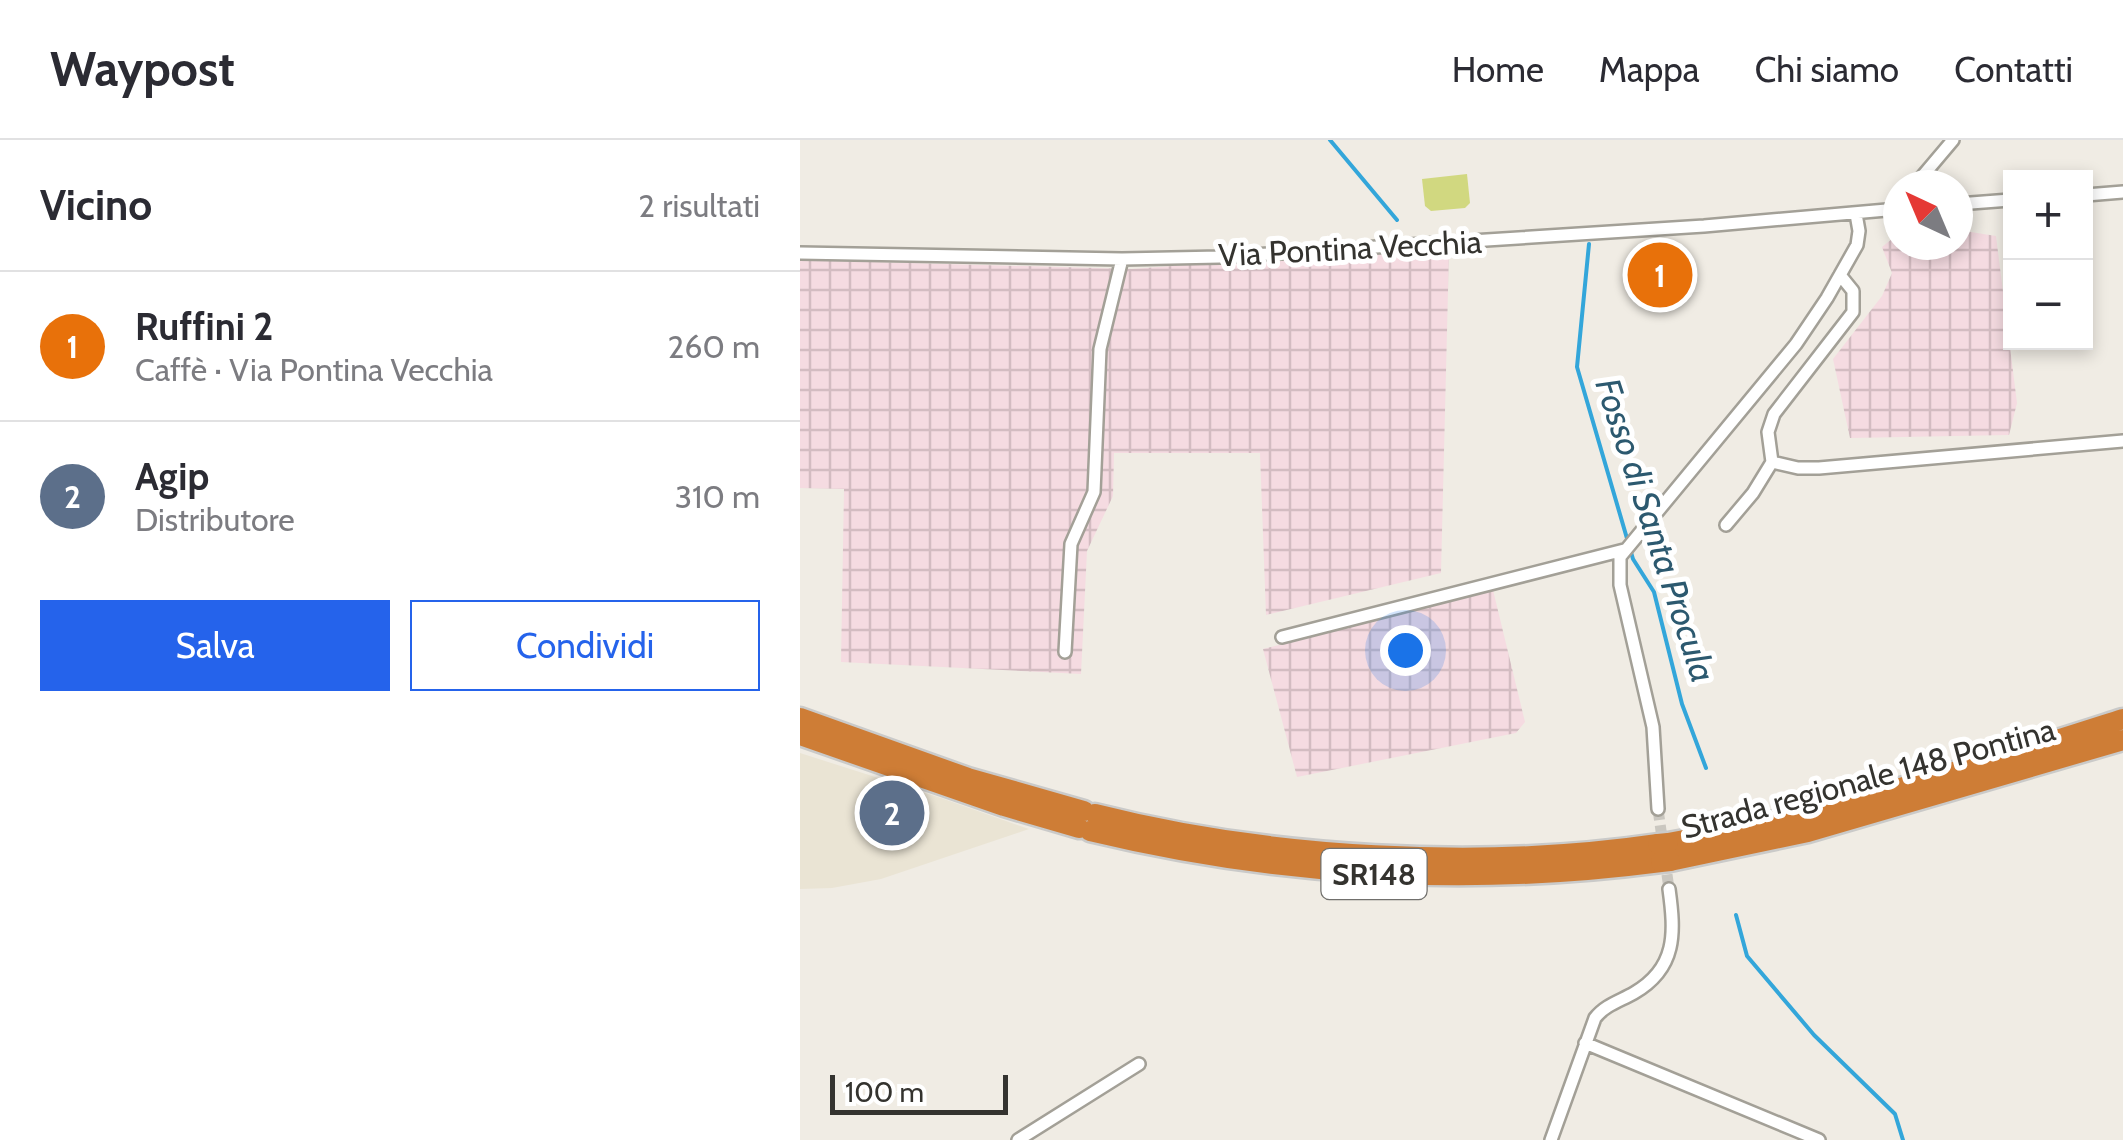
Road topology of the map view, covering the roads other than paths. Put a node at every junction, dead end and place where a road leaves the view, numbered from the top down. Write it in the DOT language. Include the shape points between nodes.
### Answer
graph roads {
  1 [pos="1953,140"];
  2 [pos="1928,170"];
  3 [pos="2123,192"];
  4 [pos="2093,194"];
  5 [pos="2003,201"];
  6 [pos="1973,203"];
  7 [pos="1883,210"];
  8 [pos="1856,214"];
  9 [pos="800,252"];
  10 [pos="1122,260"];
  11 [pos="1840,275"];
  12 [pos="2123,441"];
  13 [pos="1772,462"];
  14 [pos="1726,525"];
  15 [pos="1624,550"];
  16 [pos="1282,638"];
  17 [pos="1065,652"];
  18 [pos="800,718"];
  19 [pos="2123,719"];
  20 [pos="800,735"];
  21 [pos="2123,740"];
  22 [pos="967,785"];
  23 [pos="1658,809"];
  24 [pos="1664,852"];
  25 [pos="1669,889"];
  26 [pos="1585,1043"];
  27 [pos="1140,1064"];
  28 [pos="1018,1140"];
  29 [pos="1551,1140"];
  30 [pos="1820,1140"];
  1 -- 2 [label="street"];
  3 -- 4 [label="street"];
  5 -- 6 [label="street"];
  7 -- 8 [label="street, Via Pontina Vecchia"];
  8 -- 10 [label="street, Via Pontina Vecchia"];
  8 -- 11 [label="street" via="1859,238"];
  9 -- 10 [label="street, Via Pontina Vecchia"];
  10 -- 17 [label="street" via="1100,350 1094,492 1071,548"];
  11 -- 13 [label="street" via="1853,292 1853,312 1774,414 1768,432"];
  11 -- 15 [label="street" via="1796,344"];
  12 -- 13 [label="street" via="1819,468"];
  13 -- 14 [label="street"];
  15 -- 16 [label="street"];
  15 -- 23 [label="street" via="1618,570 1653,726"];
  18 -- 22 [label="highway"];
  19 -- 24 [label="highway, Strada regionale 148 Pontina / SR148"];
  20 -- 22 [label="highway"];
  21 -- 24 [label="highway, Strada regionale 148 Pontina / SR148" via="1783,838"];
  22 -- 24 [label="highway, Strada regionale 148 Pontina / SR148" via="1087,821 1230,840 1375,853"];
  25 -- 26 [label="street" via="1674,934 1667,963 1640,989 1600,1011"];
  26 -- 29 [label="street"];
  26 -- 30 [label="street"];
  27 -- 28 [label="street"];
}
